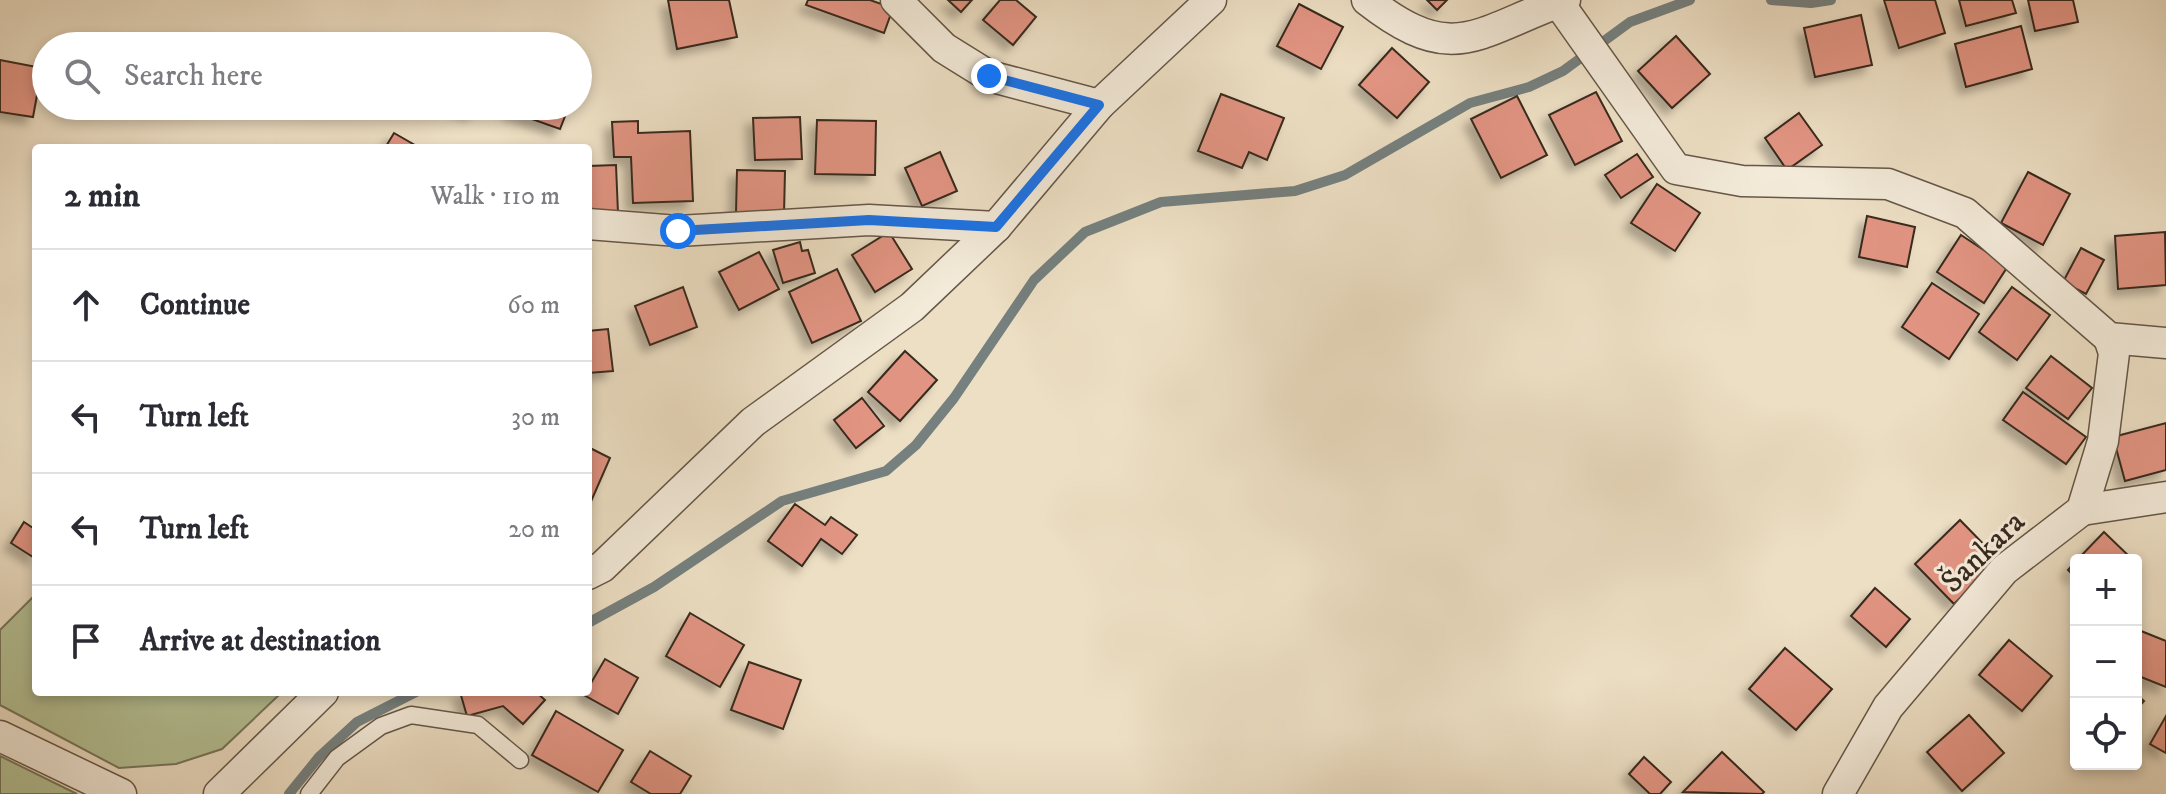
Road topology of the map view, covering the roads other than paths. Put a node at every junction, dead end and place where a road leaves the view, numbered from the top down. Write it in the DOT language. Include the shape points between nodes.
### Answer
graph roads {
  1 [pos="896,0"];
  2 [pos="1211,0"];
  3 [pos="1367,0"];
  4 [pos="1562,1"];
  5 [pos="1099,105"];
  6 [pos="592,224"];
  7 [pos="996,227"];
  8 [pos="2109,338"];
  9 [pos="2166,343"];
  10 [pos="2166,497"];
  11 [pos="2082,510"];
  12 [pos="592,572"];
  13 [pos="319,696"];
  14 [pos="0,736"];
  15 [pos="520,760"];
  16 [pos="121,794"];
  17 [pos="219,794"];
  18 [pos="309,794"];
  19 [pos="1838,794"];
  1 -- 5 [label="street" via="944,48 989,76"];
  2 -- 5 [label="street"];
  3 -- 4 [label="street" via="1393,20 1440,41 1494,29"];
  4 -- 8 [label="street" via="1582,40 1676,169 1742,181 1888,184 1965,213"];
  5 -- 7 [label="street"];
  6 -- 7 [label="street" via="678,231 869,220"];
  7 -- 12 [label="street" via="912,307 753,422"];
  8 -- 9 [label="street"];
  8 -- 11 [label="street" via="2114,353 2103,441"];
  10 -- 11 [label="street"];
  11 -- 19 [label="street, Šankara" via="2004,570 1888,707"];
  13 -- 17 [label="street"];
  14 -- 16 [label="street"];
  15 -- 18 [label="lane" via="478,725 411,715 381,726 337,758"];
}
